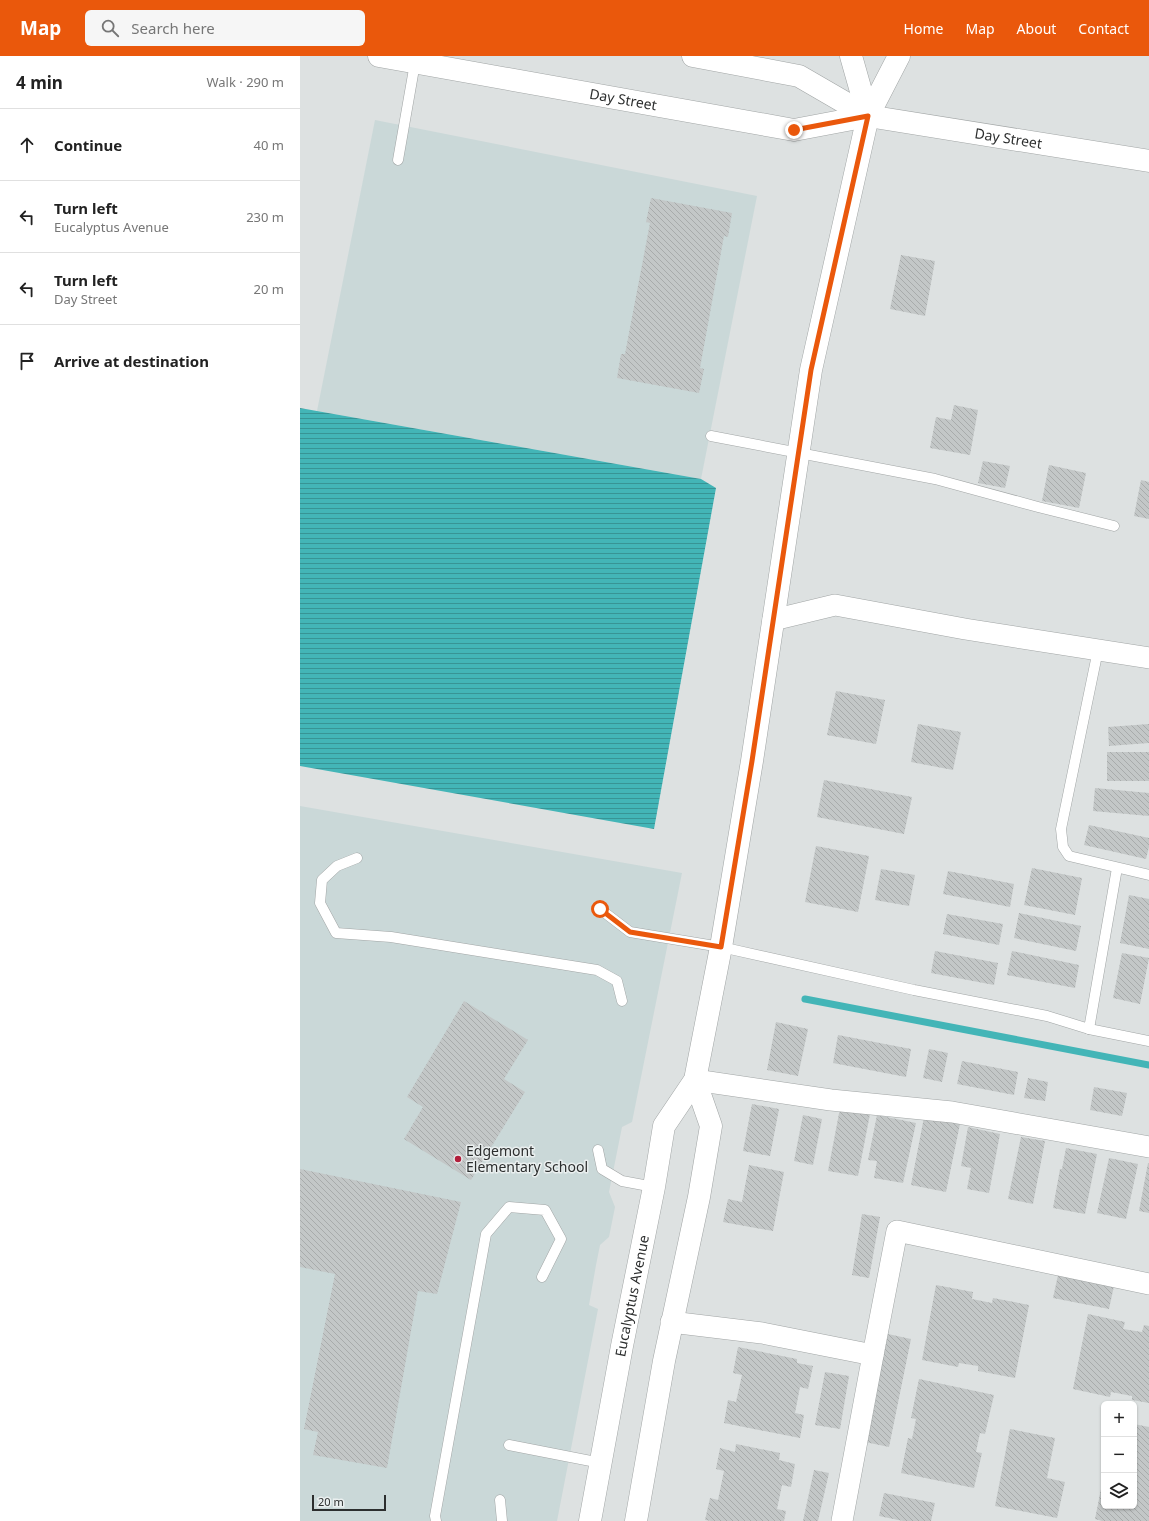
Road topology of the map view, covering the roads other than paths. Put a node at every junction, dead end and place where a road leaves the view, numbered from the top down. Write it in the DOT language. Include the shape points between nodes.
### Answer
graph roads {
  1 [pos="379,56"];
  2 [pos="693,56"];
  3 [pos="851,56"];
  4 [pos="898,56"];
  5 [pos="416,60"];
  6 [pos="868,116"];
  7 [pos="398,160"];
  8 [pos="1149,160"];
  9 [pos="710,436"];
  10 [pos="799,452"];
  11 [pos="1114,526"];
  12 [pos="773,620"];
  13 [pos="1098,650"];
  14 [pos="1149,658"];
  15 [pos="357,858"];
  16 [pos="1117,868"];
  17 [pos="1149,875"];
  18 [pos="600,909"];
  19 [pos="721,947"];
  20 [pos="622,1001"];
  21 [pos="1089,1029"];
  22 [pos="1149,1041"];
  23 [pos="695,1080"];
  24 [pos="1149,1148"];
  25 [pos="598,1150"];
  26 [pos="654,1187"];
  27 [pos="542,1277"];
  28 [pos="1149,1284"];
  29 [pos="672,1322"];
  30 [pos="873,1355"];
  31 [pos="509,1445"];
  32 [pos="601,1463"];
  33 [pos="500,1500"];
  34 [pos="436,1521"];
  35 [pos="502,1521"];
  36 [pos="590,1521"];
  37 [pos="636,1521"];
  38 [pos="842,1521"];
  1 -- 5 [label="main road, Day Street"];
  2 -- 6 [label="main road, Day Street" via="799,76"];
  3 -- 6 [label="main road, Eucalyptus Avenue"];
  4 -- 6 [label="main road, Eucalyptus Avenue"];
  5 -- 6 [label="main road, Day Street" via="794,130"];
  5 -- 7 [label="lane"];
  6 -- 8 [label="main road, Day Street"];
  6 -- 10 [label="main road, Eucalyptus Avenue" via="811,370"];
  9 -- 10 [label="lane"];
  10 -- 11 [label="lane" via="935,479"];
  10 -- 12 [label="main road, Eucalyptus Avenue"];
  12 -- 13 [label="street" via="835,605"];
  12 -- 19 [label="main road, Eucalyptus Avenue"];
  13 -- 14 [label="street"];
  13 -- 16 [label="lane" via="1061,828 1063,847 1069,856"];
  15 -- 20 [label="lane" via="337,866 322,880 320,903 336,933 391,937 597,970 617,981"];
  16 -- 17 [label="lane"];
  16 -- 21 [label="lane"];
  18 -- 19 [label="lane" via="630,932"];
  19 -- 21 [label="lane" via="914,990 1047,1016"];
  19 -- 23 [label="main road, Eucalyptus Avenue"];
  21 -- 22 [label="lane"];
  23 -- 24 [label="street" via="831,1100 952,1112"];
  23 -- 26 [label="main road, Eucalyptus Avenue" via="664,1126"];
  23 -- 29 [label="main road" via="711,1126 699,1197"];
  25 -- 26 [label="lane" via="602,1169 622,1181"];
  26 -- 32 [label="main road, Eucalyptus Avenue"];
  27 -- 34 [label="lane" via="561,1239 545,1210 509,1207 486,1234"];
  28 -- 30 [label="street" via="897,1231"];
  29 -- 30 [label="street" via="762,1333"];
  29 -- 37 [label="main road"];
  30 -- 38 [label="street"];
  31 -- 32 [label="lane"];
  32 -- 36 [label="main road, Eucalyptus Avenue"];
  33 -- 35 [label="lane"];
}
